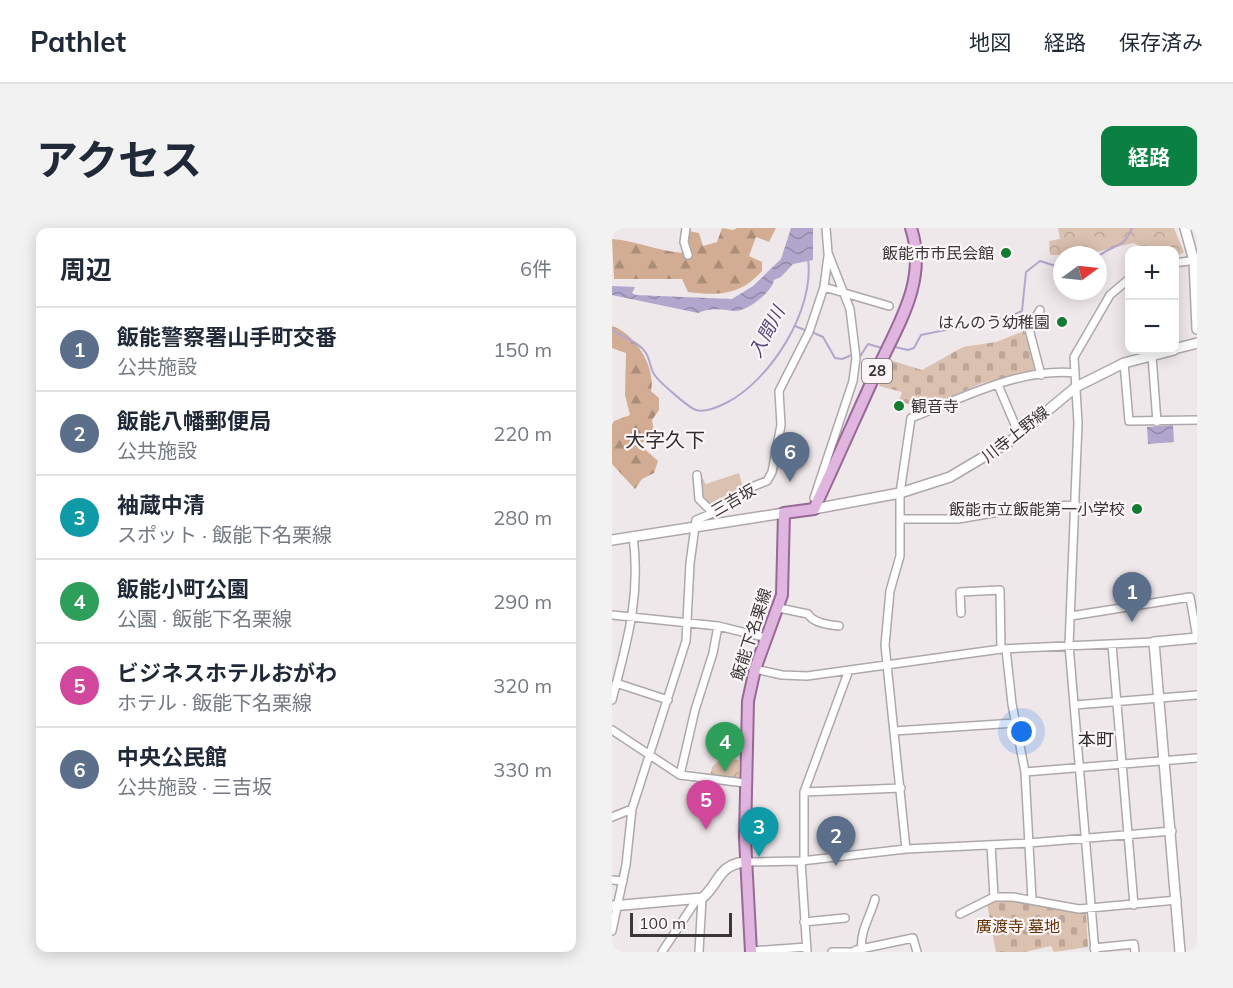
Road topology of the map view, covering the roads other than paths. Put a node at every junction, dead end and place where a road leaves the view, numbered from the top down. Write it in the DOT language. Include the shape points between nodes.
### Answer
graph roads {
  1 [pos="686,228"];
  2 [pos="826,228"];
  3 [pos="911,228"];
  4 [pos="1185,228"];
  5 [pos="828,253"];
  6 [pos="688,255"];
  7 [pos="1195,261"];
  8 [pos="1179,263"];
  9 [pos="1125,282"];
  10 [pos="824,287"];
  11 [pos="844,292"];
  12 [pos="890,306"];
  13 [pos="1040,310"];
  14 [pos="1197,329"];
  15 [pos="1197,343"];
  16 [pos="1179,348"];
  17 [pos="1158,354"];
  18 [pos="1152,356"];
  19 [pos="1074,357"];
  20 [pos="1124,363"];
  21 [pos="1060,371"];
  22 [pos="1074,373"];
  23 [pos="1041,375"];
  24 [pos="998,385"];
  25 [pos="1076,387"];
  26 [pos="1197,420"];
  27 [pos="1156,422"];
  28 [pos="1019,434"];
  29 [pos="697,475"];
  30 [pos="900,493"];
  31 [pos="1076,505"];
  32 [pos="812,509"];
  33 [pos="713,513"];
  34 [pos="784,513"];
  35 [pos="900,519"];
  36 [pos="695,527"];
  37 [pos="633,536"];
  38 [pos="612,540"];
  39 [pos="779,608"];
  40 [pos="961,614"];
  41 [pos="612,615"];
  42 [pos="1071,616"];
  43 [pos="632,618"];
  44 [pos="687,623"];
  45 [pos="718,626"];
  46 [pos="839,626"];
  47 [pos="767,638"];
  48 [pos="1197,638"];
  49 [pos="1154,642"];
  50 [pos="1069,645"];
  51 [pos="1112,645"];
  52 [pos="1003,649"];
  53 [pos="886,664"];
  54 [pos="755,669"];
  55 [pos="849,670"];
  56 [pos="616,682"];
  57 [pos="1197,695"];
  58 [pos="1160,698"];
  59 [pos="612,700"];
  60 [pos="668,700"];
  61 [pos="1117,701"];
  62 [pos="1075,705"];
  63 [pos="1015,723"];
  64 [pos="612,730"];
  65 [pos="894,730"];
  66 [pos="649,755"];
  67 [pos="1197,758"];
  68 [pos="1165,761"];
  69 [pos="1122,764"];
  70 [pos="1080,767"];
  71 [pos="1025,772"];
  72 [pos="680,775"];
  73 [pos="745,783"];
  74 [pos="901,788"];
  75 [pos="804,792"];
  76 [pos="632,809"];
  77 [pos="612,817"];
  78 [pos="1172,831"];
  79 [pos="1128,835"];
  80 [pos="1084,839"];
  81 [pos="1029,843"];
  82 [pos="991,845"];
  83 [pos="906,849"];
  84 [pos="802,861"];
  85 [pos="746,862"];
  86 [pos="612,880"];
  87 [pos="623,881"];
  88 [pos="994,897"];
  89 [pos="699,899"];
  90 [pos="875,899"];
  91 [pos="1032,899"];
  92 [pos="1176,900"];
  93 [pos="1134,905"];
  94 [pos="615,906"];
  95 [pos="1090,908"];
  96 [pos="960,914"];
  97 [pos="845,918"];
  98 [pos="804,922"];
  99 [pos="612,931"];
  100 [pos="807,950"];
  101 [pos="858,950"];
  102 [pos="1094,950"];
  103 [pos="662,952"];
  104 [pos="699,952"];
  105 [pos="751,952"];
  106 [pos="832,952"];
  107 [pos="917,952"];
  108 [pos="1135,952"];
  109 [pos="1180,952"];
  1 -- 6 [label="street" via="684,242"];
  2 -- 5 [label="street"];
  3 -- 32 [label="main road, 28" via="916,261 908,305"];
  4 -- 7 [label="street"];
  5 -- 10 [label="street"];
  5 -- 11 [label="street"];
  7 -- 8 [label="street"];
  7 -- 14 [label="street"];
  9 -- 19 [label="street" via="1110,295"];
  10 -- 11 [label="street"];
  10 -- 33 [label="street, 三吉坂" via="795,364 779,392 781,425 772,472 767,481 749,488"];
  11 -- 12 [label="street"];
  11 -- 32 [label="street" via="851,312 855,371"];
  13 -- 23 [label="street" via="1029,329"];
  15 -- 16 [label="street, 川寺上野線"];
  17 -- 18 [label="street, 川寺上野線"];
  18 -- 20 [label="street, 川寺上野線"];
  18 -- 27 [label="street"];
  19 -- 21 [label="street"];
  19 -- 22 [label="street"];
  20 -- 25 [label="street, 川寺上野線"];
  20 -- 27 [label="street" via="1129,421"];
  21 -- 22 [label="street"];
  21 -- 23 [label="street"];
  22 -- 25 [label="street"];
  23 -- 24 [label="street"];
  24 -- 28 [label="street"];
  24 -- 30 [label="street" via="911,418"];
  25 -- 28 [label="street, 川寺上野線"];
  25 -- 31 [label="street"];
  26 -- 27 [label="street"];
  28 -- 30 [label="street, 川寺上野線" via="970,467"];
  29 -- 33 [label="street" via="699,499"];
  30 -- 32 [label="street, 川寺上野線"];
  30 -- 35 [label="street"];
  31 -- 35 [label="street" via="1030,507 958,519"];
  31 -- 42 [label="street"];
  32 -- 34 [label="main road"];
  33 -- 36 [label="street, 三吉坂" via="696,520"];
  34 -- 36 [label="street"];
  34 -- 39 [label="main road, 飯能下名栗線"];
  35 -- 53 [label="street" via="900,556 890,591"];
  36 -- 37 [label="street"];
  36 -- 44 [label="street"];
  37 -- 38 [label="street"];
  37 -- 43 [label="street" via="637,575"];
  39 -- 46 [label="street" via="808,614 811,620 825,625"];
  39 -- 47 [label="main road, 飯能下名栗線"];
  40 -- 52 [label="street" via="960,592 1000,590"];
  41 -- 43 [label="street"];
  42 -- 48 [label="street" via="1190,597"];
  42 -- 50 [label="street"];
  43 -- 44 [label="street"];
  43 -- 56 [label="street"];
  44 -- 45 [label="street"];
  44 -- 60 [label="street" via="686,641"];
  45 -- 47 [label="street"];
  45 -- 72 [label="street"];
  47 -- 54 [label="main road, 飯能下名栗線"];
  48 -- 49 [label="street"];
  49 -- 51 [label="street"];
  49 -- 58 [label="street"];
  50 -- 51 [label="street"];
  50 -- 52 [label="street"];
  50 -- 62 [label="street"];
  51 -- 61 [label="street"];
  52 -- 53 [label="street"];
  52 -- 63 [label="street"];
  53 -- 55 [label="street"];
  53 -- 65 [label="street"];
  54 -- 55 [label="street" via="807,676"];
  54 -- 73 [label="main road, 飯能下名栗線" via="748,701"];
  55 -- 75 [label="street"];
  56 -- 59 [label="street"];
  56 -- 60 [label="street"];
  57 -- 58 [label="street"];
  58 -- 61 [label="street"];
  58 -- 68 [label="street"];
  60 -- 66 [label="street"];
  61 -- 62 [label="street"];
  61 -- 69 [label="street"];
  62 -- 70 [label="street"];
  63 -- 65 [label="street"];
  63 -- 71 [label="street"];
  64 -- 66 [label="street"];
  65 -- 74 [label="street"];
  66 -- 72 [label="street"];
  66 -- 76 [label="street"];
  67 -- 68 [label="street"];
  68 -- 69 [label="street"];
  68 -- 78 [label="street"];
  69 -- 70 [label="street"];
  69 -- 79 [label="street"];
  70 -- 71 [label="street"];
  70 -- 80 [label="street"];
  71 -- 81 [label="street"];
  72 -- 73 [label="street"];
  73 -- 85 [label="main road, 飯能下名栗線"];
  74 -- 75 [label="street"];
  74 -- 83 [label="street"];
  75 -- 84 [label="street"];
  76 -- 77 [label="street"];
  76 -- 87 [label="street"];
  78 -- 79 [label="street"];
  78 -- 92 [label="street"];
  79 -- 80 [label="street"];
  79 -- 93 [label="street"];
  80 -- 81 [label="street"];
  80 -- 95 [label="street"];
  81 -- 82 [label="street"];
  81 -- 91 [label="street"];
  82 -- 83 [label="street"];
  82 -- 88 [label="street"];
  83 -- 84 [label="street"];
  84 -- 85 [label="street"];
  84 -- 98 [label="street"];
  85 -- 89 [label="street" via="718,875"];
  85 -- 105 [label="main road, 飯能下名栗線"];
  86 -- 87 [label="street"];
  87 -- 94 [label="street"];
  88 -- 91 [label="street"];
  88 -- 96 [label="street"];
  89 -- 94 [label="street"];
  89 -- 103 [label="street"];
  89 -- 104 [label="street"];
  90 -- 101 [label="street"];
  91 -- 95 [label="street"];
  92 -- 93 [label="street"];
  92 -- 109 [label="street"];
  93 -- 95 [label="street"];
  94 -- 99 [label="street"];
  95 -- 102 [label="street"];
  97 -- 98 [label="street"];
  98 -- 100 [label="street"];
  100 -- 105 [label="street"];
  101 -- 106 [label="street"];
  101 -- 107 [label="street" via="912,938"];
  102 -- 108 [label="street" via="1134,944"];
}
